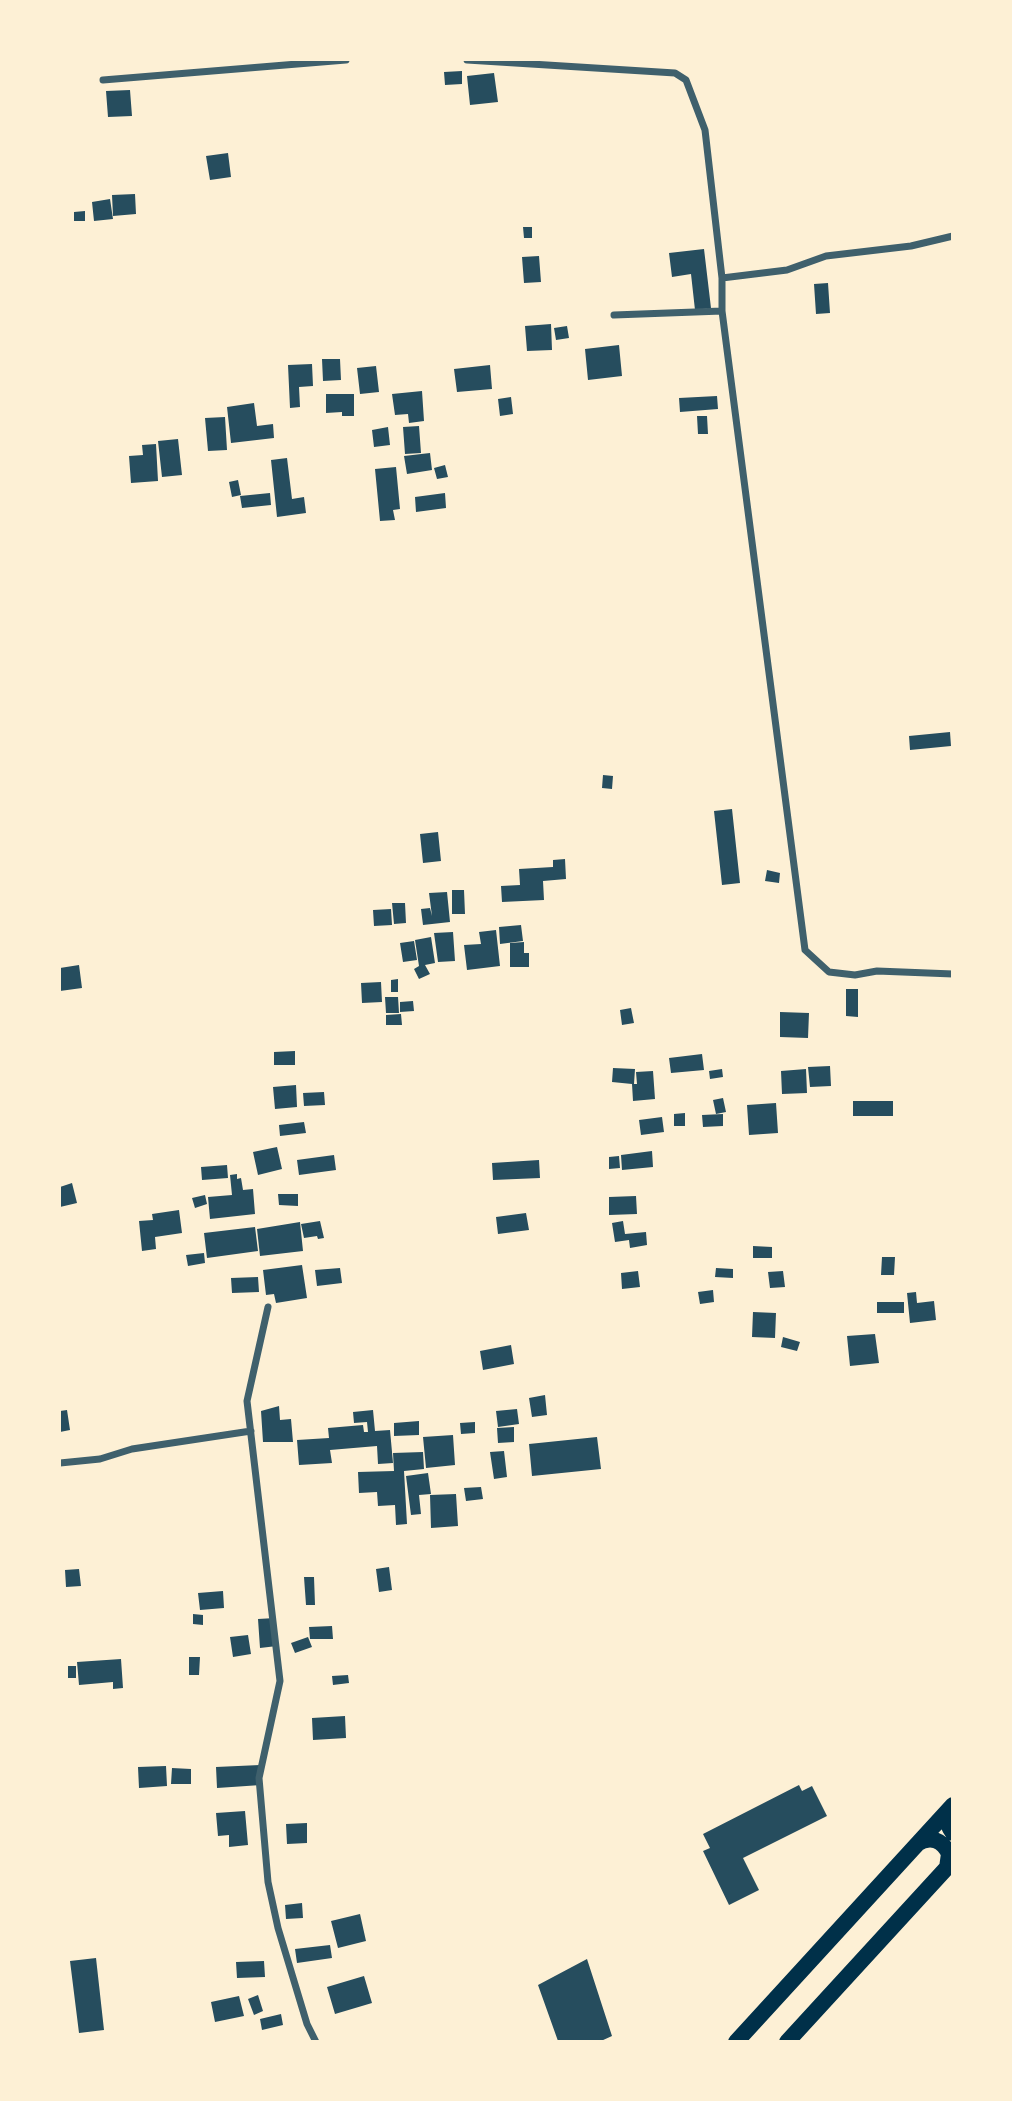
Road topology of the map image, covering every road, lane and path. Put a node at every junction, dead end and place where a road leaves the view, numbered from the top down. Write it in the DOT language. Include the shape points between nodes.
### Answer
graph roads {
  1 [pos="346,60"];
  2 [pos="467,60"];
  3 [pos="103,80"];
  4 [pos="953,236"];
  5 [pos="722,278"];
  6 [pos="722,312"];
  7 [pos="614,315"];
  8 [pos="953,974"];
  9 [pos="268,1307"];
  10 [pos="251,1431"];
  11 [pos="60,1463"];
  12 [pos="953,1805"];
  13 [pos="953,1832"];
  14 [pos="917,1844"];
  15 [pos="950,1864"];
  16 [pos="316,2042"];
  17 [pos="736,2042"];
  18 [pos="787,2042"];
  1 -- 3 [label="street"];
  2 -- 5 [label="street" via="675,73 686,80 705,130"];
  4 -- 5 [label="street" via="826,256 788,270"];
  5 -- 6 [label="street"];
  6 -- 7 [label="street"];
  6 -- 8 [label="street" via="805,950 829,972"];
  9 -- 10 [label="street" via="247,1401"];
  10 -- 11 [label="street"];
  10 -- 16 [label="street" via="280,1681 259,1777 268,1882 278,1928"];
  12 -- 13 [label="highway" via="947,1821"];
  12 -- 14 [label="highway"];
  14 -- 15 [label="highway" via="929,1839 942,1843"];
  14 -- 17 [label="highway"];
  15 -- 18 [label="highway"];
}
